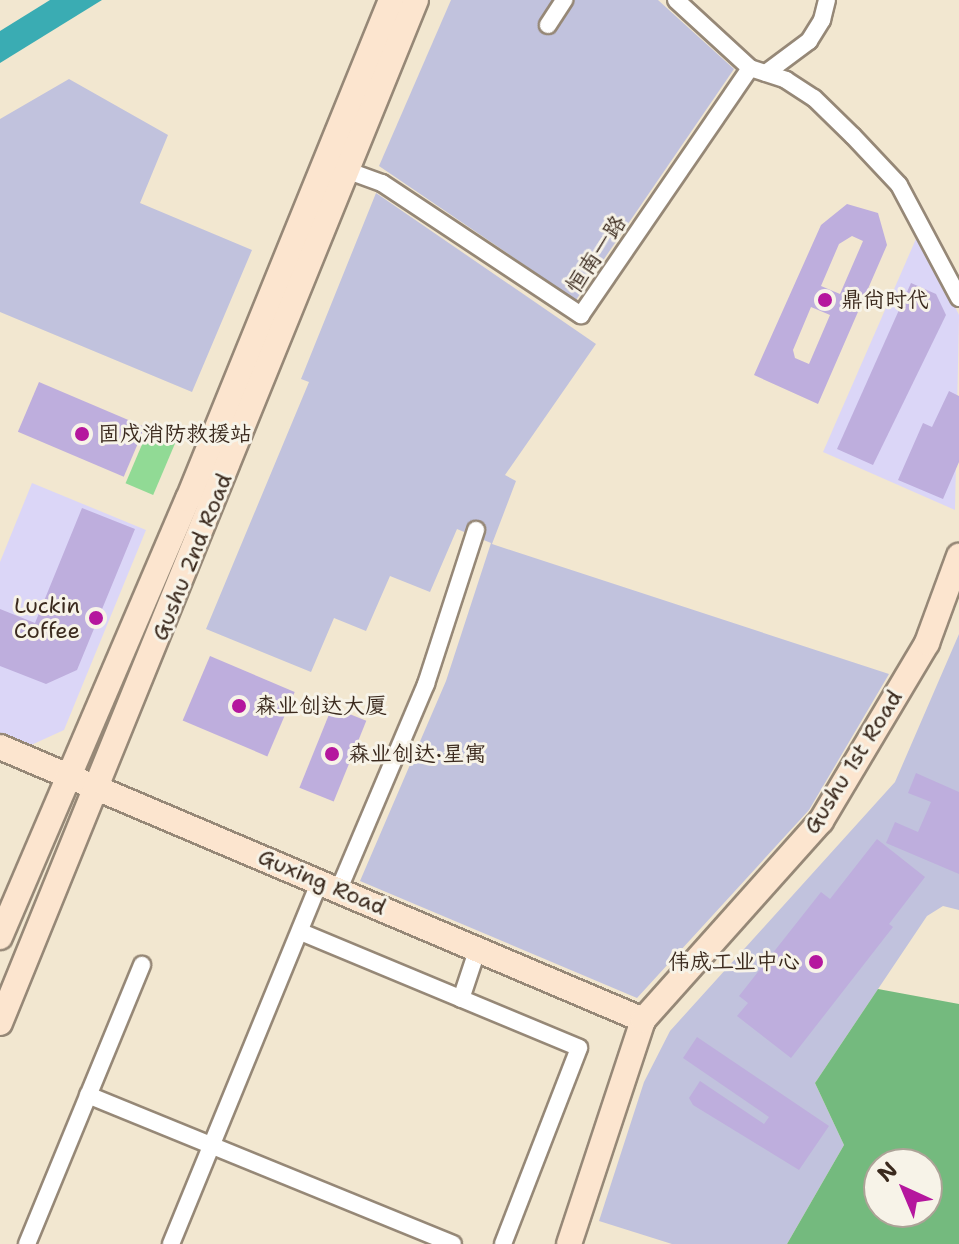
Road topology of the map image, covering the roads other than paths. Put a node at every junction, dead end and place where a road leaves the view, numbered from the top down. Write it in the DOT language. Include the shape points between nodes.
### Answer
graph roads {
  1 [pos="391,0"];
  2 [pos="416,0"];
  3 [pos="564,0"];
  4 [pos="676,0"];
  5 [pos="827,0"];
  6 [pos="548,25"];
  7 [pos="758,71"];
  8 [pos="346,170"];
  9 [pos="959,298"];
  10 [pos="476,530"];
  11 [pos="959,556"];
  12 [pos="0,747"];
  13 [pos="67,776"];
  14 [pos="98,788"];
  15 [pos="329,885"];
  16 [pos="301,932"];
  17 [pos="0,937"];
  18 [pos="478,948"];
  19 [pos="142,965"];
  20 [pos="461,999"];
  21 [pos="643,1020"];
  22 [pos="0,1023"];
  23 [pos="88,1095"];
  24 [pos="212,1145"];
  25 [pos="27,1244"];
  26 [pos="171,1244"];
  27 [pos="453,1244"];
  28 [pos="503,1244"];
  29 [pos="569,1244"];
  1 -- 13 [label="street, Gushu 2nd Road" via="188,499"];
  2 -- 8 [label="street, Gushu 2nd Road"];
  3 -- 6 [label="street"];
  4 -- 7 [label="street"];
  5 -- 7 [label="street" via="809,41"];
  7 -- 8 [label="street, 恒南一路" via="581,315 382,183"];
  7 -- 9 [label="street" via="814,98 899,185"];
  8 -- 14 [label="street, Gushu 2nd Road"];
  10 -- 15 [label="street" via="426,684"];
  11 -- 21 [label="street, Gushu 1st Road" via="927,643 821,821"];
  12 -- 13 [label="street, Guxing Road"];
  13 -- 14 [label="street, Guxing Road"];
  13 -- 17 [label="street, Gushu 2nd Road"];
  14 -- 15 [label="street, Guxing Road"];
  14 -- 22 [label="street, Gushu 2nd Road"];
  15 -- 16 [label="street"];
  15 -- 18 [label="street, Guxing Road"];
  16 -- 20 [label="street"];
  16 -- 24 [label="street"];
  18 -- 20 [label="street"];
  18 -- 21 [label="street, Guxing Road"];
  19 -- 23 [label="street"];
  20 -- 28 [label="street" via="579,1048"];
  21 -- 29 [label="street, Gushu 1st Road"];
  23 -- 24 [label="street"];
  23 -- 25 [label="street"];
  24 -- 26 [label="street"];
  24 -- 27 [label="street"];
}
